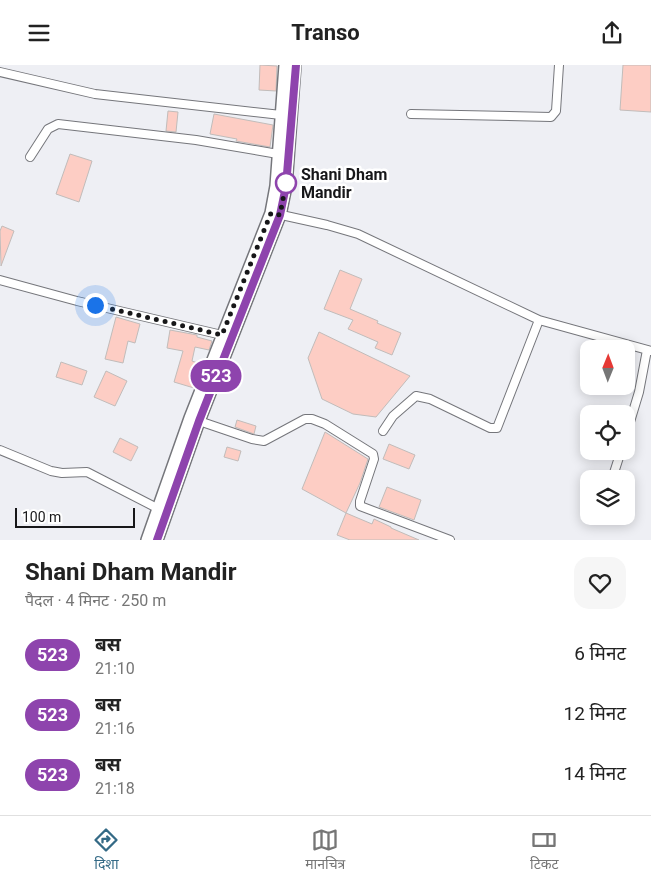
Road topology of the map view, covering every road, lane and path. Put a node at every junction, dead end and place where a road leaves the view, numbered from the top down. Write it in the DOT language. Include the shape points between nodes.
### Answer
graph roads {
  1 [pos="285,65"];
  2 [pos="296,65"];
  3 [pos="559,65"];
  4 [pos="0,72"];
  5 [pos="412,114"];
  6 [pos="281,115"];
  7 [pos="278,155"];
  8 [pos="30,157"];
  9 [pos="276,214"];
  10 [pos="0,280"];
  11 [pos="539,320"];
  12 [pos="222,335"];
  13 [pos="649,351"];
  14 [pos="635,405"];
  15 [pos="199,421"];
  16 [pos="383,431"];
  17 [pos="0,450"];
  18 [pos="158,508"];
  19 [pos="155,540"];
  20 [pos="450,540"];
  1 -- 6 [label="main road"];
  2 -- 9 [label="main road" via="286,186"];
  3 -- 5 [label="street" via="556,111 551,117"];
  4 -- 6 [label="street" via="111,96"];
  6 -- 7 [label="main road"];
  7 -- 8 [label="street" via="196,140 58,124 48,129"];
  7 -- 9 [label="main road"];
  9 -- 11 [label="street" via="358,234"];
  9 -- 12 [label="main road"];
  9 -- 15 [label="main road"];
  10 -- 12 [label="street"];
  11 -- 13 [label="street"];
  11 -- 16 [label="street" via="497,428 490,428 420,396 413,397 397,412"];
  12 -- 18 [label="main road"];
  13 -- 14 [label="street"];
  15 -- 19 [label="main road"];
  15 -- 20 [label="street" via="264,441 305,419 320,421 373,454 360,506"];
  17 -- 18 [label="street" via="51,471 87,472"];
  18 -- 19 [label="main road"];
}
